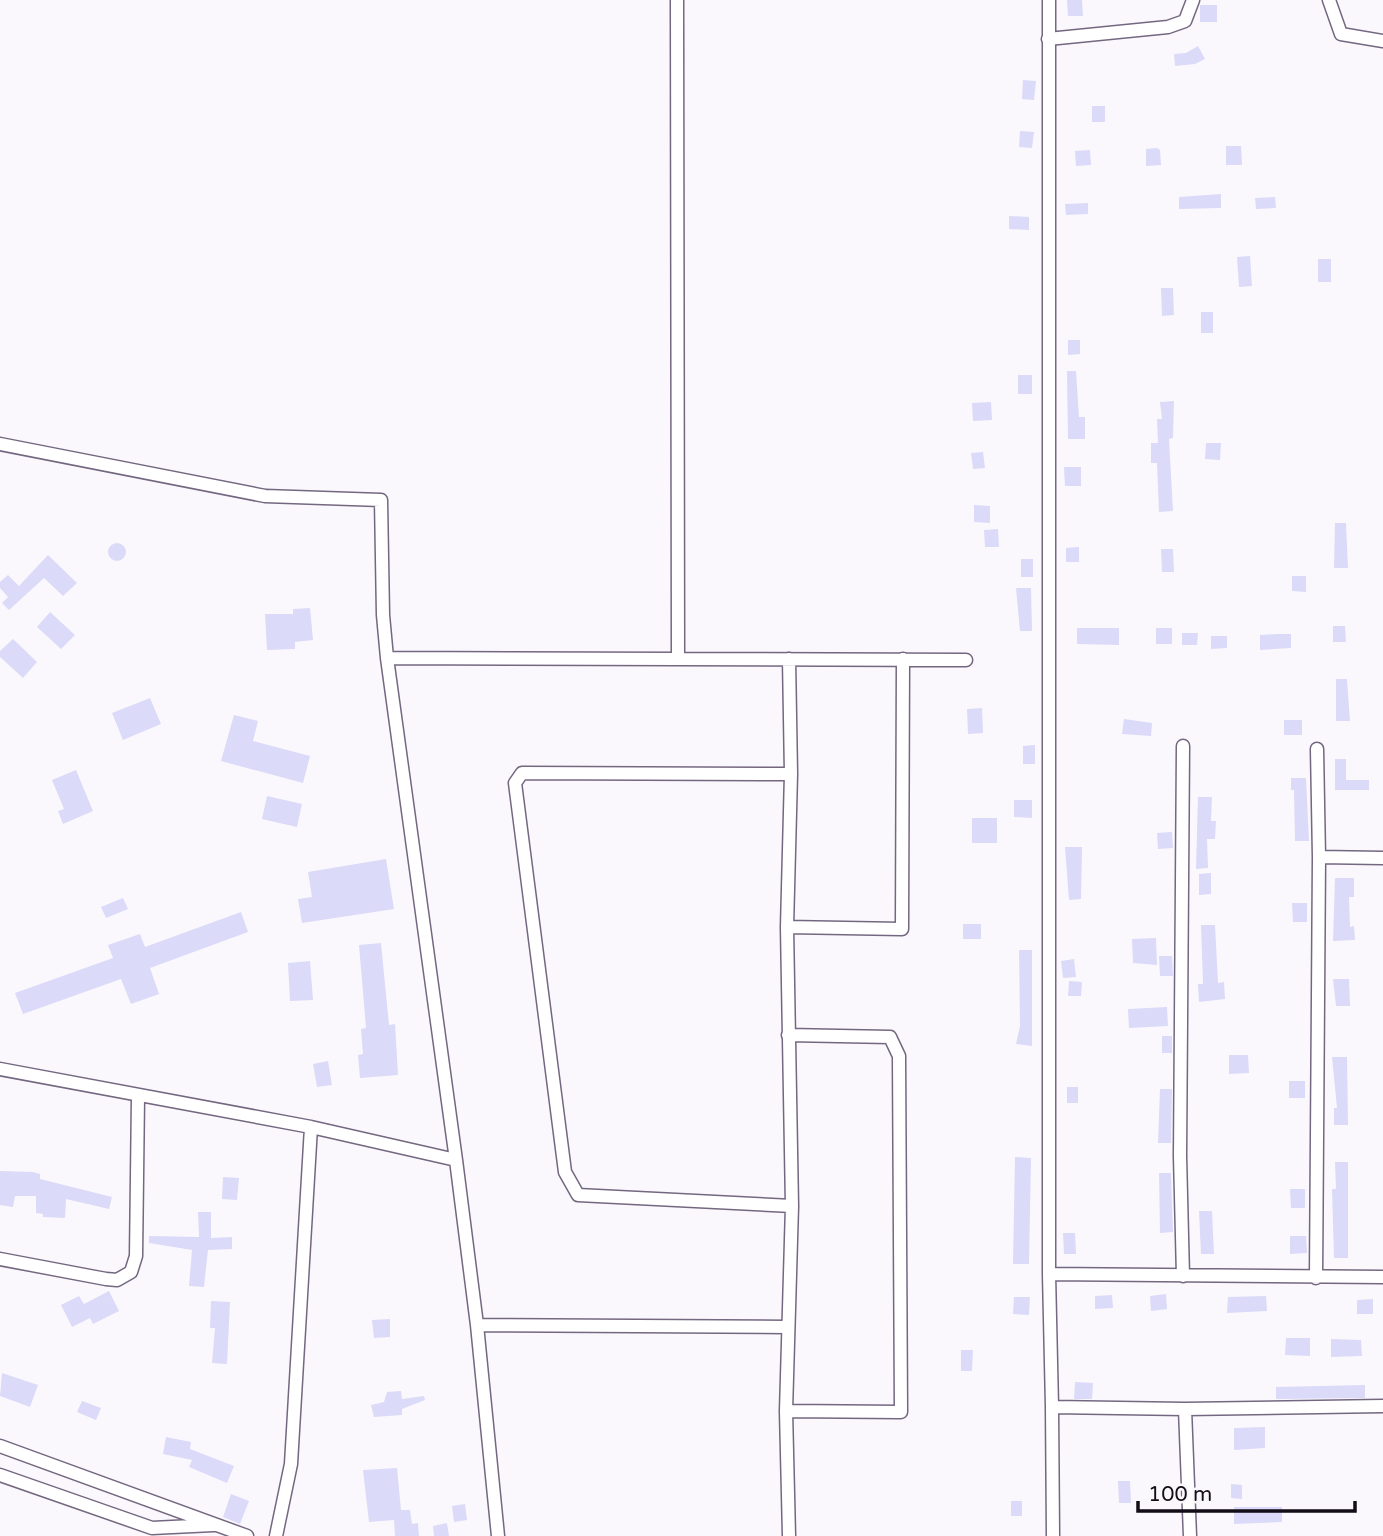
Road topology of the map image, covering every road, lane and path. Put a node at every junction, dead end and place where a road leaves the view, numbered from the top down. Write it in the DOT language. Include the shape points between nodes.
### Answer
graph roads {
  1 [pos="677,0"];
  2 [pos="1049,0"];
  3 [pos="1193,0"];
  4 [pos="1329,0"];
  5 [pos="1048,39"];
  6 [pos="1383,41"];
  7 [pos="0,444"];
  8 [pos="678,657"];
  9 [pos="387,658"];
  10 [pos="789,659"];
  11 [pos="903,659"];
  12 [pos="965,660"];
  13 [pos="1183,746"];
  14 [pos="1317,749"];
  15 [pos="791,774"];
  16 [pos="1319,857"];
  17 [pos="1383,858"];
  18 [pos="787,927"];
  19 [pos="788,1035"];
  20 [pos="0,1069"];
  21 [pos="138,1097"];
  22 [pos="310,1127"];
  23 [pos="456,1160"];
  24 [pos="792,1206"];
  25 [pos="0,1259"];
  26 [pos="1049,1274"];
  27 [pos="1183,1276"];
  28 [pos="1383,1277"];
  29 [pos="1316,1278"];
  30 [pos="477,1325"];
  31 [pos="787,1327"];
  32 [pos="1383,1406"];
  33 [pos="1052,1407"];
  34 [pos="1185,1409"];
  35 [pos="786,1411"];
  36 [pos="0,1446"];
  37 [pos="0,1475"];
  38 [pos="217,1525"];
  39 [pos="247,1536"];
  40 [pos="276,1536"];
  41 [pos="498,1536"];
  42 [pos="789,1536"];
  43 [pos="1053,1536"];
  44 [pos="1191,1536"];
  1 -- 8 [label="street"];
  2 -- 5 [label="street"];
  3 -- 5 [label="street" via="1185,21 1168,27"];
  4 -- 6 [label="street" via="1341,34"];
  5 -- 26 [label="street"];
  7 -- 9 [label="street" via="265,496 381,499"];
  8 -- 9 [label="street"];
  8 -- 10 [label="street"];
  9 -- 23 [label="street"];
  10 -- 11 [label="street"];
  10 -- 15 [label="street"];
  11 -- 12 [label="street"];
  11 -- 18 [label="street" via="902,929"];
  13 -- 27 [label="street"];
  14 -- 16 [label="street"];
  15 -- 18 [label="street"];
  15 -- 24 [label="street" via="522,773 515,783 565,1172 578,1195"];
  16 -- 17 [label="street"];
  16 -- 29 [label="street"];
  18 -- 19 [label="street"];
  19 -- 24 [label="street"];
  19 -- 35 [label="street" via="890,1037 899,1056 901,1412"];
  20 -- 21 [label="street"];
  21 -- 22 [label="street"];
  21 -- 25 [label="street" via="136,1256 131,1272 117,1280 106,1279"];
  22 -- 23 [label="street"];
  22 -- 40 [label="street" via="291,1464"];
  23 -- 30 [label="street"];
  24 -- 31 [label="street"];
  26 -- 27 [label="street"];
  26 -- 33 [label="street"];
  27 -- 29 [label="street"];
  28 -- 29 [label="street"];
  30 -- 31 [label="street"];
  30 -- 41 [label="street"];
  31 -- 35 [label="street"];
  32 -- 34 [label="street"];
  33 -- 34 [label="street"];
  33 -- 43 [label="street"];
  34 -- 44 [label="street"];
  35 -- 42 [label="street"];
  36 -- 38 [label="street"];
  37 -- 38 [label="street" via="152,1528"];
  38 -- 39 [label="street"];
}
